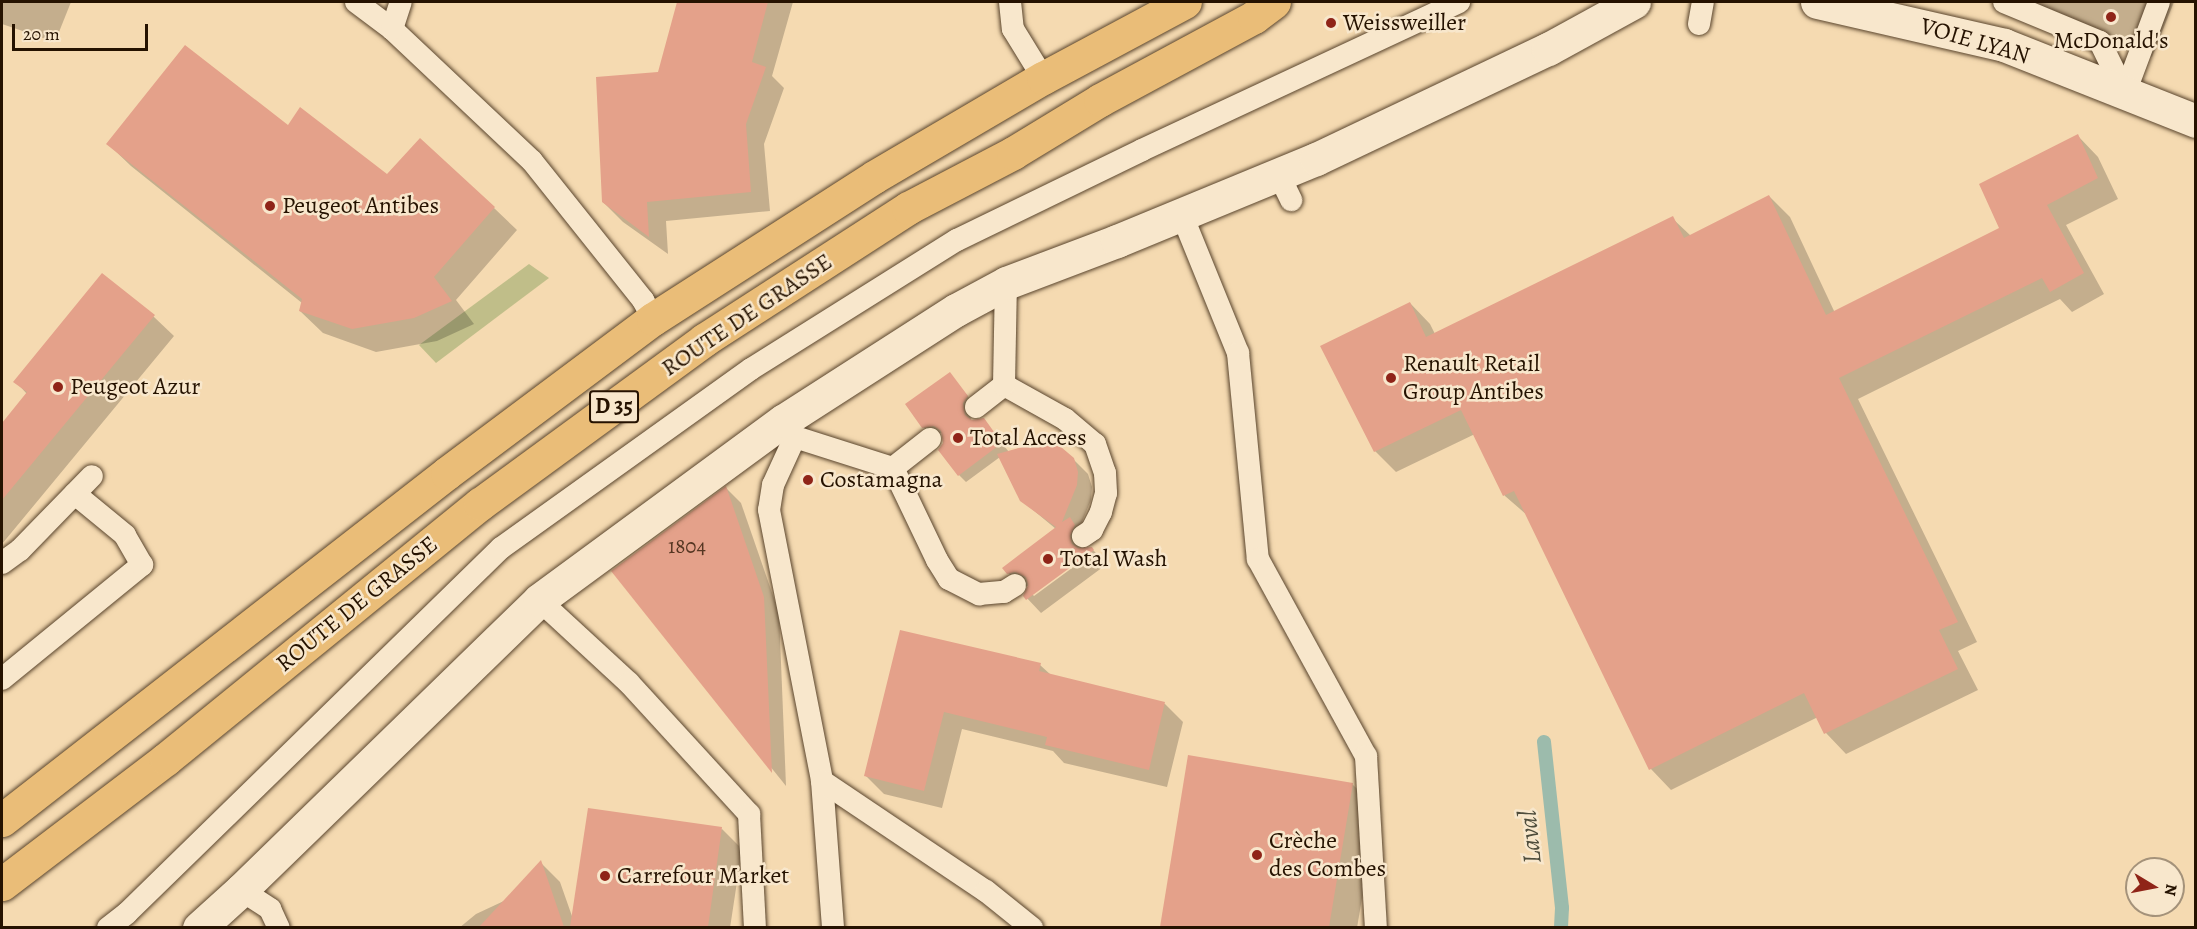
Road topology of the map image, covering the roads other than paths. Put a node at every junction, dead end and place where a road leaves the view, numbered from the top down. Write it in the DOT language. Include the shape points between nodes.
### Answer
graph roads {
  1 [pos="356,2"];
  2 [pos="401,2"];
  3 [pos="1010,2"];
  4 [pos="1185,2"];
  5 [pos="1274,2"];
  6 [pos="1459,2"];
  7 [pos="1634,2"];
  8 [pos="1817,2"];
  9 [pos="2004,2"];
  10 [pos="2159,2"];
  11 [pos="392,29"];
  12 [pos="1043,78"];
  13 [pos="2125,93"];
  14 [pos="2196,121"];
  15 [pos="1182,215"];
  16 [pos="1006,283"];
  17 [pos="653,319"];
  18 [pos="1004,385"];
  19 [pos="976,407"];
  20 [pos="789,429"];
  21 [pos="930,439"];
  22 [pos="893,468"];
  23 [pos="92,476"];
  24 [pos="75,494"];
  25 [pos="1083,536"];
  26 [pos="2,563"];
  27 [pos="1015,585"];
  28 [pos="539,600"];
  29 [pos="2,679"];
  30 [pos="822,781"];
  31 [pos="2,820"];
  32 [pos="2,884"];
  33 [pos="242,890"];
  34 [pos="108,927"];
  35 [pos="199,927"];
  36 [pos="279,927"];
  37 [pos="755,927"];
  38 [pos="833,927"];
  39 [pos="1032,927"];
  40 [pos="1376,927"];
  1 -- 11 [label="lane"];
  2 -- 11 [label="lane"];
  3 -- 12 [label="lane" via="1013,29"];
  4 -- 12 [label="main road, ROUTE DE GRASSE / D 35"];
  5 -- 32 [label="main road, ROUTE DE GRASSE / D 35" via="1013,153 908,208 704,340 480,504 174,753"];
  6 -- 34 [label="lane" via="957,240 751,369 501,548"];
  7 -- 15 [label="street" via="1285,187"];
  8 -- 13 [label="street, VOIE LYAN" via="2004,45"];
  9 -- 13 [label="lane" via="2100,42"];
  10 -- 13 [label="lane"];
  11 -- 17 [label="lane" via="532,161 643,300"];
  12 -- 17 [label="main road, ROUTE DE GRASSE / D 35" via="874,177"];
  13 -- 14 [label="street, VOIE LYAN"];
  15 -- 16 [label="street"];
  15 -- 40 [label="lane" via="1238,353 1258,559 1366,756"];
  16 -- 18 [label="lane"];
  16 -- 20 [label="street" via="956,310"];
  17 -- 31 [label="main road, ROUTE DE GRASSE / D 35" via="447,473"];
  18 -- 19 [label="lane"];
  18 -- 25 [label="lane" via="1065,419 1095,444 1105,473 1106,493 1092,530"];
  20 -- 22 [label="lane"];
  20 -- 28 [label="street"];
  20 -- 30 [label="lane" via="772,485 769,510"];
  21 -- 22 [label="lane"];
  22 -- 27 [label="lane" via="936,560 950,579 979,594 1004,592"];
  23 -- 24 [label="lane"];
  24 -- 26 [label="lane"];
  24 -- 29 [label="lane" via="125,535 142,564"];
  28 -- 33 [label="street"];
  28 -- 37 [label="lane" via="628,683 749,814"];
  30 -- 38 [label="lane"];
  30 -- 39 [label="lane" via="987,891"];
  33 -- 35 [label="street"];
  33 -- 36 [label="lane" via="270,909"];
}
